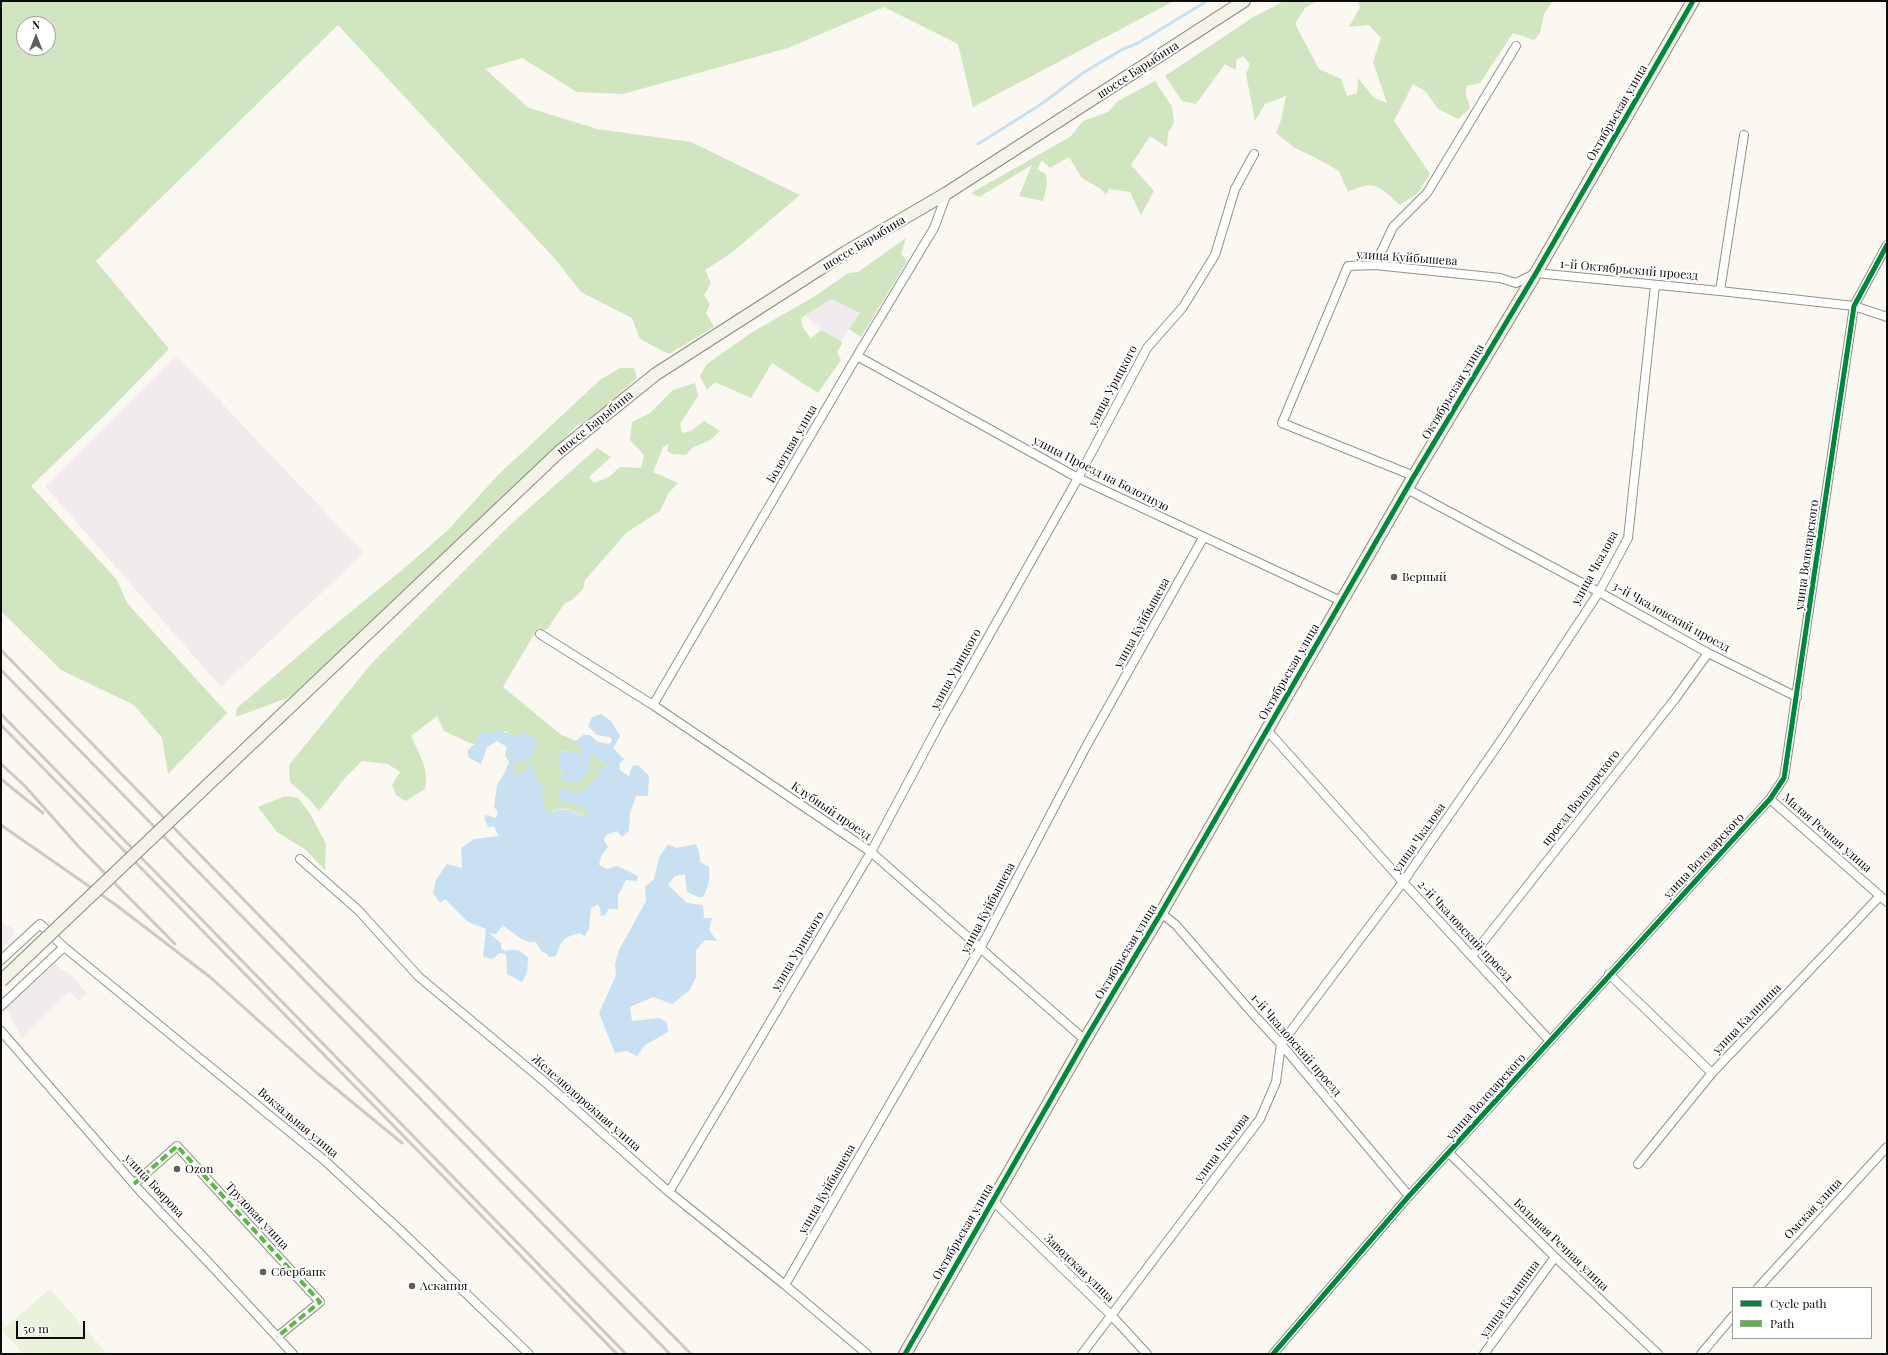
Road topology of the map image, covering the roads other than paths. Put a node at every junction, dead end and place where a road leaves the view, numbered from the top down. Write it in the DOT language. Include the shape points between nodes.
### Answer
graph roads {
  1 [pos="1244,1"];
  2 [pos="1693,1"];
  3 [pos="1516,46"];
  4 [pos="1744,135"];
  5 [pos="1254,154"];
  6 [pos="948,193"];
  7 [pos="1887,245"];
  8 [pos="1375,266"];
  9 [pos="1536,273"];
  10 [pos="1655,285"];
  11 [pos="1720,291"];
  12 [pos="1854,306"];
  13 [pos="1887,317"];
  14 [pos="856,356"];
  15 [pos="1414,476"];
  16 [pos="1078,478"];
  17 [pos="1407,489"];
  18 [pos="1203,538"];
  19 [pos="1599,592"];
  20 [pos="1341,602"];
  21 [pos="540,634"];
  22 [pos="1708,653"];
  23 [pos="1797,697"];
  24 [pos="654,705"];
  25 [pos="1267,730"];
  26 [pos="1770,799"];
  27 [pos="871,852"];
  28 [pos="300,859"];
  29 [pos="1403,882"];
  30 [pos="1880,896"];
  31 [pos="1887,902"];
  32 [pos="1161,913"];
  33 [pos="64,947"];
  34 [pos="981,947"];
  35 [pos="1472,956"];
  36 [pos="1,960"];
  37 [pos="1610,974"];
  38 [pos="1,981"];
  39 [pos="1,1006"];
  40 [pos="1,1031"];
  41 [pos="1085,1040"];
  42 [pos="1550,1041"];
  43 [pos="1282,1044"];
  44 [pos="1712,1073"];
  45 [pos="1887,1147"];
  46 [pos="1449,1153"];
  47 [pos="1638,1164"];
  48 [pos="134,1184"];
  49 [pos="669,1192"];
  50 [pos="1409,1196"];
  51 [pos="993,1201"];
  52 [pos="1555,1257"];
  53 [pos="785,1285"];
  54 [pos="1759,1287"];
  55 [pos="1112,1316"];
  56 [pos="1732,1317"];
  57 [pos="277,1337"];
  58 [pos="293,1354"];
  59 [pos="529,1354"];
  60 [pos="867,1354"];
  61 [pos="904,1354"];
  62 [pos="1082,1354"];
  63 [pos="1147,1354"];
  64 [pos="1273,1354"];
  65 [pos="1484,1354"];
  66 [pos="1658,1354"];
  67 [pos="1701,1354"];
  1 -- 6 [label="main road, шоссе Барыбина"];
  2 -- 9 [label="main road, Октябрьская улица"];
  3 -- 8 [label="street" via="1427,192 1393,227"];
  4 -- 11 [label="street"];
  5 -- 16 [label="street, улица Урицкого" via="1236,189 1215,255 1183,307 1147,348"];
  6 -- 14 [label="street, Болотная улица" via="934,228"];
  6 -- 38 [label="main road, шоссе Барыбина, bridge" via="846,252 656,374 559,452"];
  7 -- 12 [label="street, улица Володарского"];
  8 -- 9 [label="street, улица Куйбышева" via="1500,278 1516,283"];
  8 -- 15 [label="street, улица Куйбышева" via="1348,266 1282,423"];
  9 -- 10 [label="street, 1-й Октябрьский проезд"];
  9 -- 15 [label="main road, Октябрьская улица"];
  10 -- 11 [label="street, 1-й Октябрьский проезд"];
  10 -- 19 [label="street, улица Чкалова" via="1628,538"];
  11 -- 12 [label="street, 1-й Октябрьский проезд"];
  12 -- 13 [label="street, 1-й Октябрьский проезд"];
  12 -- 23 [label="street, улица Володарского"];
  14 -- 16 [label="street, улица Проезд на Болотную"];
  14 -- 24 [label="street, Болотная улица"];
  15 -- 17 [label="main road, Октябрьская улица"];
  16 -- 18 [label="street, улица Проезд на Болотную"];
  16 -- 27 [label="street, улица Урицкого" via="938,726"];
  17 -- 19 [label="street, 3-й Чкаловский проезд"];
  17 -- 20 [label="main road, Октябрьская улица"];
  18 -- 20 [label="street, улица Проезд на Болотную"];
  18 -- 34 [label="street, улица Куйбышева" via="1088,743"];
  19 -- 22 [label="street, 3-й Чкаловский проезд"];
  19 -- 29 [label="street, улица Чкалова"];
  20 -- 25 [label="main road, Октябрьская улица"];
  21 -- 24 [label="street, Клубный проезд"];
  22 -- 23 [label="street, 3-й Чкаловский проезд"];
  22 -- 35 [label="street, проезд Володарского" via="1675,699"];
  23 -- 26 [label="street, улица Володарского" via="1784,778"];
  24 -- 27 [label="street, Клубный проезд"];
  25 -- 29 [label="street, 2-й Чкаловский проезд"];
  25 -- 32 [label="main road, Октябрьская улица"];
  26 -- 30 [label="street, Малая Речная улица"];
  26 -- 37 [label="street, улица Володарского"];
  27 -- 34 [label="street, Клубный проезд"];
  27 -- 49 [label="street, улица Урицкого"];
  28 -- 49 [label="street, Железнодорожная улица" via="358,910 419,977 546,1083"];
  29 -- 35 [label="street, 2-й Чкаловский проезд"];
  29 -- 43 [label="street, улица Чкалова"];
  30 -- 31 [label="street, Малая Речная улица"];
  30 -- 44 [label="street, улица Калинина"];
  32 -- 41 [label="main road, Октябрьская улица"];
  32 -- 43 [label="street, 1-й Чкаловский проезд" via="1176,925"];
  33 -- 36 [label="street, Вокзальная улица" via="40,924"];
  33 -- 39 [label="street"];
  33 -- 59 [label="street, Вокзальная улица" via="324,1160"];
  34 -- 41 [label="street, Клубный проезд"];
  34 -- 53 [label="street, улица Куйбышева"];
  35 -- 42 [label="street, 2-й Чкаловский проезд"];
  37 -- 42 [label="street, улица Володарского"];
  37 -- 44 [label="street"];
  40 -- 48 [label="street, улица Боярова"];
  41 -- 51 [label="main road, Октябрьская улица"];
  42 -- 46 [label="street, улица Володарского"];
  43 -- 50 [label="street, 1-й Чкаловский проезд"];
  43 -- 55 [label="street, улица Чкалова" via="1276,1082 1260,1119"];
  44 -- 47 [label="street, улица Калинина"];
  45 -- 54 [label="street, Омская улица"];
  46 -- 50 [label="street, улица Володарского"];
  46 -- 52 [label="street, Большая Речная улица"];
  48 -- 57 [label="street, улица Боярова"];
  48 -- 57 [label="street, Трудовая улица" via="176,1146 320,1302"];
  49 -- 53 [label="street, Железнодорожная улица"];
  50 -- 64 [label="street, улица Володарского"];
  51 -- 55 [label="street, Заводская улица"];
  51 -- 61 [label="main road, Октябрьская улица"];
  52 -- 65 [label="street, улица Калинина"];
  52 -- 66 [label="street, Большая Речная улица"];
  53 -- 60 [label="street, Железнодорожная улица"];
  55 -- 62 [label="street, улица Чкалова"];
  55 -- 63 [label="street, Заводская улица"];
  56 -- 67 [label="street"];
  57 -- 58 [label="street, улица Боярова"];
}
